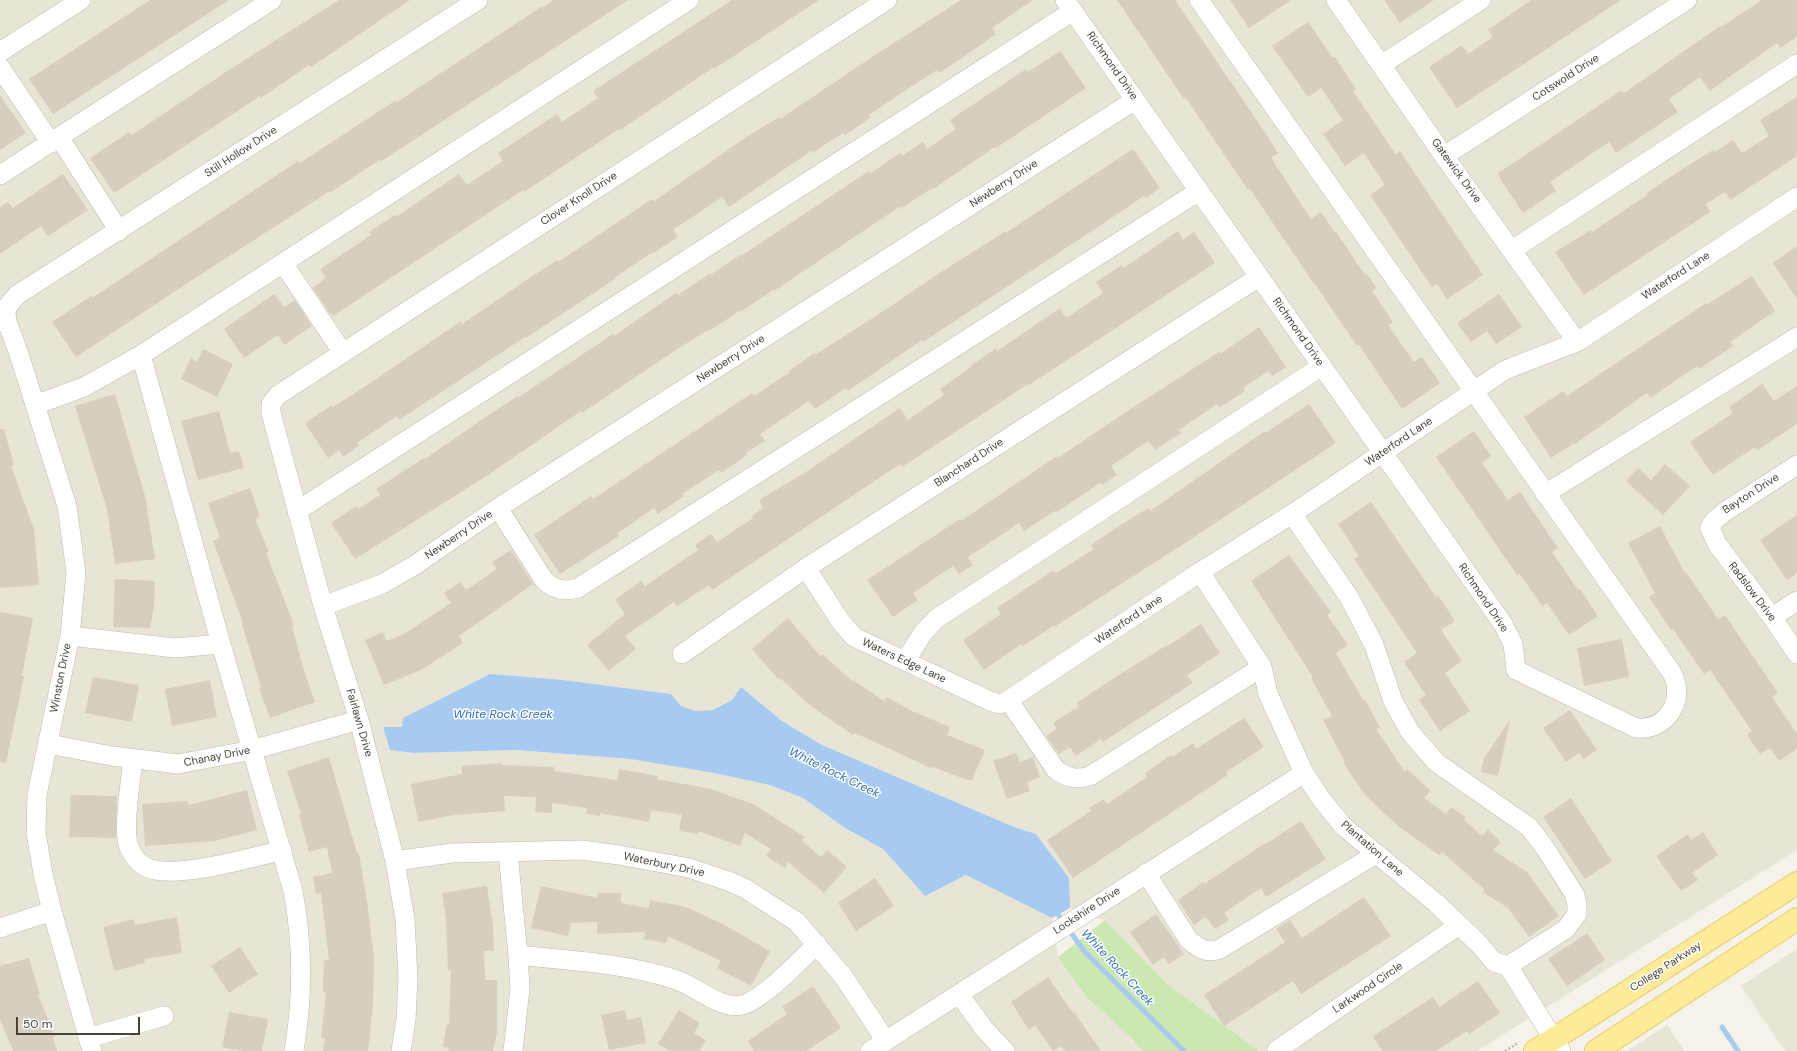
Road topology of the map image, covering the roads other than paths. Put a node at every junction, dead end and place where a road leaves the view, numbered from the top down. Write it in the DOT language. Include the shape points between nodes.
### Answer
graph roads {
  1 [pos="81,0"];
  2 [pos="272,0"];
  3 [pos="478,0"];
  4 [pos="689,0"];
  5 [pos="887,0"];
  6 [pos="1199,0"];
  7 [pos="1336,0"];
  8 [pos="1481,0"];
  9 [pos="1688,0"];
  10 [pos="1069,5"];
  11 [pos="0,52"];
  12 [pos="1797,64"];
  13 [pos="1381,65"];
  14 [pos="0,67"];
  15 [pos="1135,100"];
  16 [pos="55,140"];
  17 [pos="1444,156"];
  18 [pos="0,175"];
  19 [pos="1199,191"];
  20 [pos="1797,197"];
  21 [pos="119,231"];
  22 [pos="1512,250"];
  23 [pos="284,263"];
  24 [pos="1259,277"];
  25 [pos="7,307"];
  26 [pos="1797,337"];
  27 [pos="1577,342"];
  28 [pos="343,353"];
  29 [pos="141,355"];
  30 [pos="1322,366"];
  31 [pos="1473,391"];
  32 [pos="272,401"];
  33 [pos="35,405"];
  34 [pos="1383,453"];
  35 [pos="1797,465"];
  36 [pos="1545,494"];
  37 [pos="498,508"];
  38 [pos="297,511"];
  39 [pos="1292,514"];
  40 [pos="1710,528"];
  41 [pos="806,568"];
  42 [pos="1200,572"];
  43 [pos="1797,601"];
  44 [pos="322,606"];
  45 [pos="1772,617"];
  46 [pos="70,636"];
  47 [pos="221,644"];
  48 [pos="682,654"];
  49 [pos="1797,654"];
  50 [pos="905,661"];
  51 [pos="1262,667"];
  52 [pos="1009,701"];
  53 [pos="359,720"];
  54 [pos="48,744"];
  55 [pos="252,750"];
  56 [pos="133,759"];
  57 [pos="1304,773"];
  58 [pos="282,850"];
  59 [pos="508,852"];
  60 [pos="1376,854"];
  61 [pos="395,861"];
  62 [pos="1146,872"];
  63 [pos="1797,883"];
  64 [pos="52,911"];
  65 [pos="1797,919"];
  66 [pos="1459,925"];
  67 [pos="0,928"];
  68 [pos="817,944"];
  69 [pos="518,955"];
  70 [pos="1508,966"];
  71 [pos="959,994"];
  72 [pos="164,1016"];
  73 [pos="90,1044"];
  74 [pos="1558,1045"];
  75 [pos="878,1046"];
  76 [pos="1277,1050"];
  77 [pos="294,1051"];
  78 [pos="401,1051"];
  79 [pos="513,1051"];
  80 [pos="1005,1051"];
  81 [pos="1535,1051"];
  82 [pos="1596,1051"];
  1 -- 11 [label="street"];
  2 -- 16 [label="street"];
  3 -- 21 [label="street, Still Hollow Drive"];
  4 -- 23 [label="street"];
  5 -- 28 [label="street, Clover Knoll Drive"];
  6 -- 31 [label="street"];
  7 -- 13 [label="street, Gatewick Drive"];
  8 -- 13 [label="street"];
  9 -- 17 [label="street, Cotswold Drive"];
  10 -- 15 [label="street, Richmond Drive"];
  10 -- 38 [label="street"];
  12 -- 22 [label="street"];
  13 -- 17 [label="street, Gatewick Drive"];
  14 -- 16 [label="street"];
  15 -- 19 [label="street, Richmond Drive"];
  15 -- 37 [label="street, Newberry Drive"];
  16 -- 18 [label="street"];
  16 -- 21 [label="street"];
  17 -- 22 [label="street, Gatewick Drive"];
  19 -- 24 [label="street, Richmond Drive"];
  19 -- 37 [label="street" via="578,588 562,590 552,587 544,580"];
  20 -- 27 [label="street, Waterford Lane"];
  21 -- 25 [label="street, Still Hollow Drive" via="17,295"];
  22 -- 27 [label="street, Gatewick Drive"];
  23 -- 28 [label="street"];
  23 -- 29 [label="street"];
  24 -- 30 [label="street, Richmond Drive"];
  24 -- 41 [label="street, Blanchard Drive"];
  25 -- 33 [label="street, Winston Drive" via="7,322"];
  26 -- 36 [label="street"];
  27 -- 31 [label="street, Waterford Lane" via="1505,370"];
  28 -- 32 [label="street, Clover Knoll Drive"];
  29 -- 33 [label="street" via="84,387"];
  29 -- 47 [label="street"];
  30 -- 34 [label="street, Richmond Drive"];
  30 -- 50 [label="street" via="936,619 923,633"];
  31 -- 34 [label="street, Waterford Lane"];
  31 -- 36 [label="street"];
  32 -- 38 [label="street, Fairlawn Drive" via="271,413"];
  33 -- 46 [label="street, Winston Drive" via="67,506 76,573"];
  34 -- 36 [label="street, Richmond Drive" via="1503,624 1513,644 1516,670 1636,728 1652,726 1666,718 1674,707 1678,690 1672,673"];
  34 -- 39 [label="street, Waterford Lane"];
  35 -- 40 [label="street, Bayton Drive" via="1718,517"];
  37 -- 44 [label="street, Newberry Drive" via="415,565 382,584"];
  38 -- 44 [label="street, Fairlawn Drive"];
  39 -- 42 [label="street, Waterford Lane"];
  39 -- 70 [label="street" via="1352,603 1374,645 1393,701 1410,732 1437,763 1529,827 1575,895 1577,914 1566,929"];
  40 -- 45 [label="street, Radslow Drive" via="1717,544"];
  41 -- 48 [label="street, Blanchard Drive"];
  41 -- 50 [label="street, Waters Edge Lane" via="841,622 854,637"];
  42 -- 51 [label="street, Plantation Lane"];
  42 -- 52 [label="street, Waterford Lane"];
  43 -- 45 [label="street"];
  44 -- 53 [label="street, Fairlawn Drive"];
  45 -- 49 [label="street, Radslow Drive"];
  46 -- 47 [label="street" via="175,648"];
  46 -- 54 [label="street, Winston Drive"];
  47 -- 55 [label="street"];
  50 -- 52 [label="street, Waters Edge Lane" via="990,701 999,704"];
  51 -- 52 [label="street" via="1090,776 1081,779 1062,775 1056,770"];
  51 -- 57 [label="street, Plantation Lane" via="1268,694"];
  53 -- 55 [label="street, Chanay Drive"];
  53 -- 61 [label="street, Fairlawn Drive"];
  54 -- 56 [label="street, Chanay Drive"];
  54 -- 64 [label="street, Winston Drive" via="37,795 36,833"];
  55 -- 56 [label="street, Chanay Drive" via="178,764"];
  55 -- 58 [label="street"];
  56 -- 58 [label="street" via="127,838 131,852 144,866 176,872"];
  57 -- 60 [label="street, Plantation Lane" via="1343,826"];
  57 -- 62 [label="street, Lockshire Drive"];
  58 -- 77 [label="street" via="297,910 301,966 301,1000"];
  59 -- 61 [label="street, Waterbury Drive" via="452,853"];
  59 -- 68 [label="street, Waterbury Drive" via="582,850 690,868 746,889 797,922"];
  59 -- 69 [label="street"];
  60 -- 62 [label="street" via="1220,949 1209,952 1197,947 1188,939"];
  60 -- 66 [label="street, Plantation Lane"];
  61 -- 78 [label="street, Fairlawn Drive" via="405,919 408,978 406,1020"];
  62 -- 71 [label="street, Lockshire Drive"];
  63 -- 74 [label="main road, College Parkway"];
  64 -- 67 [label="street"];
  64 -- 73 [label="street, Winston Drive"];
  65 -- 82 [label="main road"];
  66 -- 70 [label="street, Plantation Lane" via="1494,962"];
  66 -- 76 [label="street, Larkwood Circle"];
  68 -- 69 [label="street" via="758,997 741,1005 730,1006 680,981 639,969"];
  68 -- 75 [label="street, Waterbury Drive" via="843,976"];
  69 -- 79 [label="street" via="520,989"];
  70 -- 74 [label="street"];
  71 -- 75 [label="street, Lockshire Drive"];
  71 -- 80 [label="street" via="985,1030"];
  72 -- 73 [label="street"];
  74 -- 81 [label="main road, College Parkway"];
}
